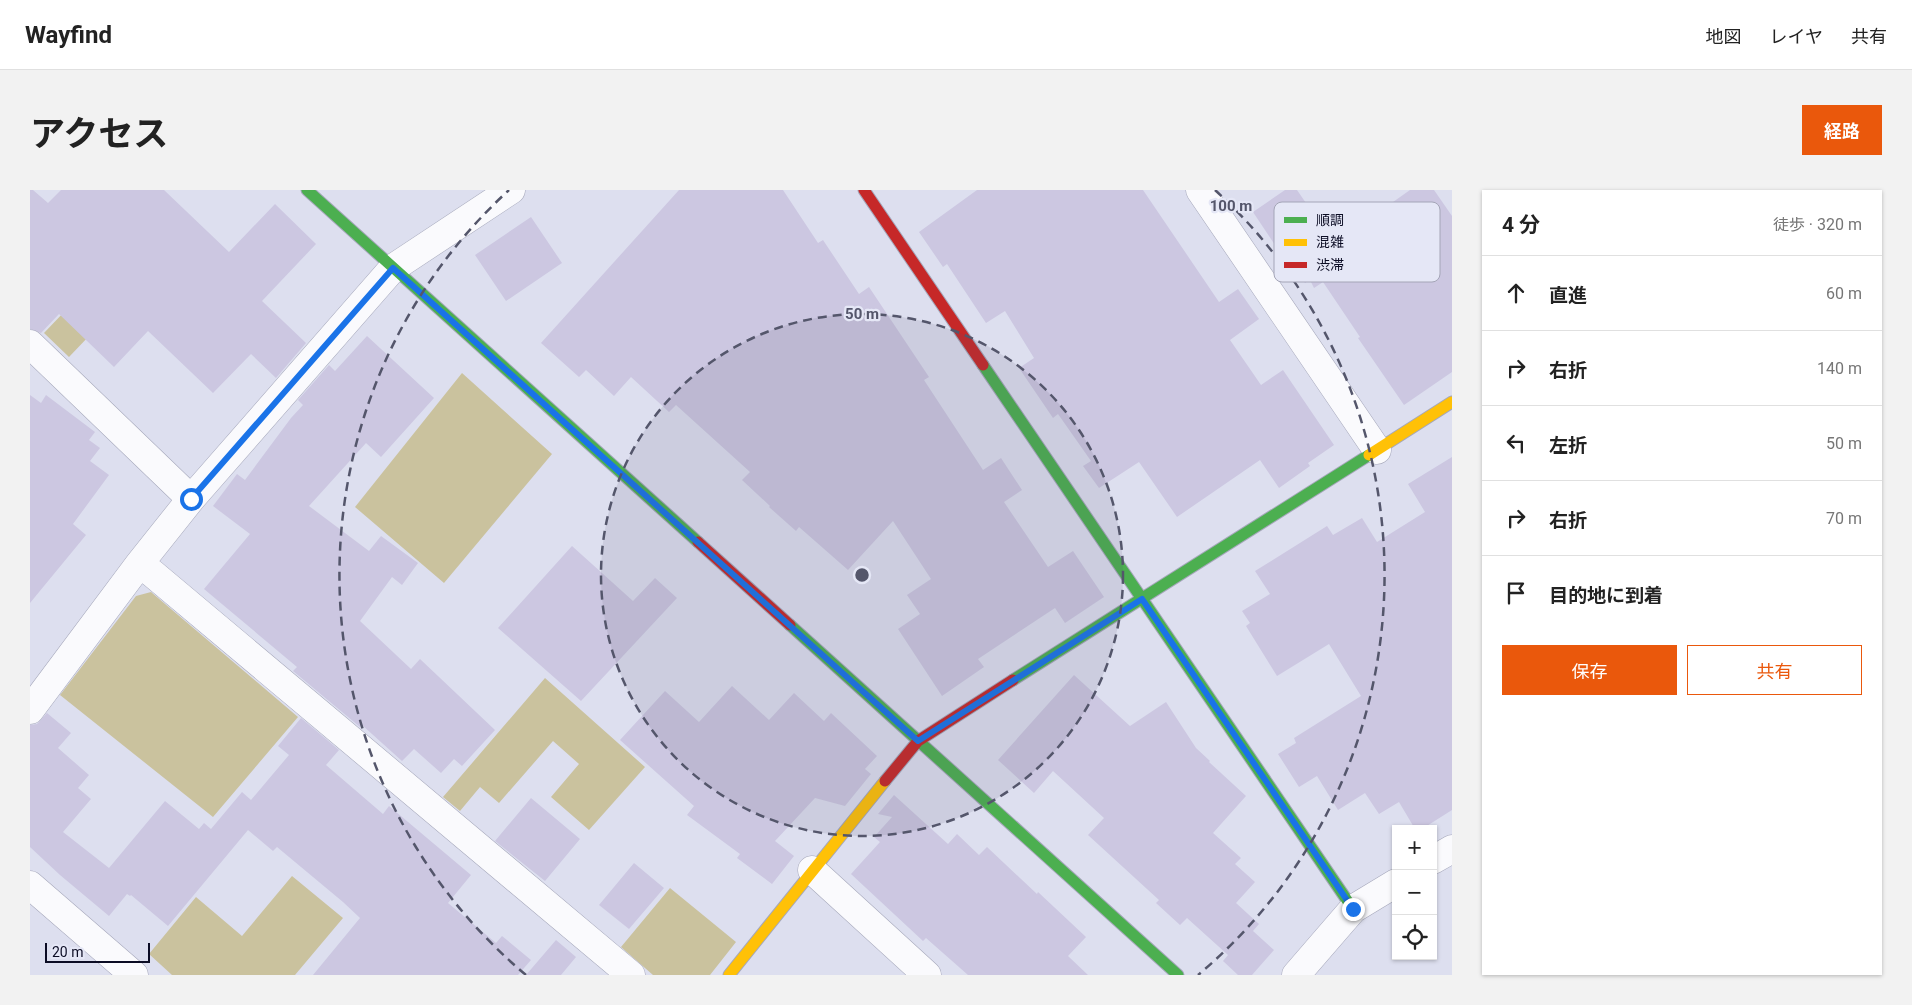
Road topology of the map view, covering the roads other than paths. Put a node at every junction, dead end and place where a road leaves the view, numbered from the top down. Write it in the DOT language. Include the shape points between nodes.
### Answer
graph roads {
  1 [pos="307,190"];
  2 [pos="512,190"];
  3 [pos="864,190"];
  4 [pos="1200,190"];
  5 [pos="393,268"];
  6 [pos="30,344"];
  7 [pos="1452,402"];
  8 [pos="1377,450"];
  9 [pos="191,499"];
  10 [pos="140,563"];
  11 [pos="1142,599"];
  12 [pos="30,710"];
  13 [pos="918,741"];
  14 [pos="1452,849"];
  15 [pos="1437,858"];
  16 [pos="812,870"];
  17 [pos="30,885"];
  18 [pos="1392,885"];
  19 [pos="1353,909"];
  20 [pos="134,975"];
  21 [pos="631,975"];
  22 [pos="729,975"];
  23 [pos="927,975"];
  24 [pos="1178,975"];
  25 [pos="1296,975"];
  1 -- 5 [label="street"];
  2 -- 5 [label="street"];
  3 -- 11 [label="street"];
  4 -- 8 [label="street"];
  5 -- 9 [label="street"];
  5 -- 13 [label="street"];
  6 -- 9 [label="street"];
  7 -- 8 [label="street"];
  8 -- 11 [label="street"];
  9 -- 10 [label="street"];
  10 -- 12 [label="street"];
  10 -- 21 [label="street"];
  11 -- 13 [label="street"];
  11 -- 19 [label="street"];
  13 -- 16 [label="street"];
  13 -- 24 [label="street"];
  14 -- 15 [label="street"];
  16 -- 22 [label="street"];
  16 -- 23 [label="street"];
  17 -- 20 [label="street"];
  18 -- 19 [label="street"];
  19 -- 25 [label="street"];
}
